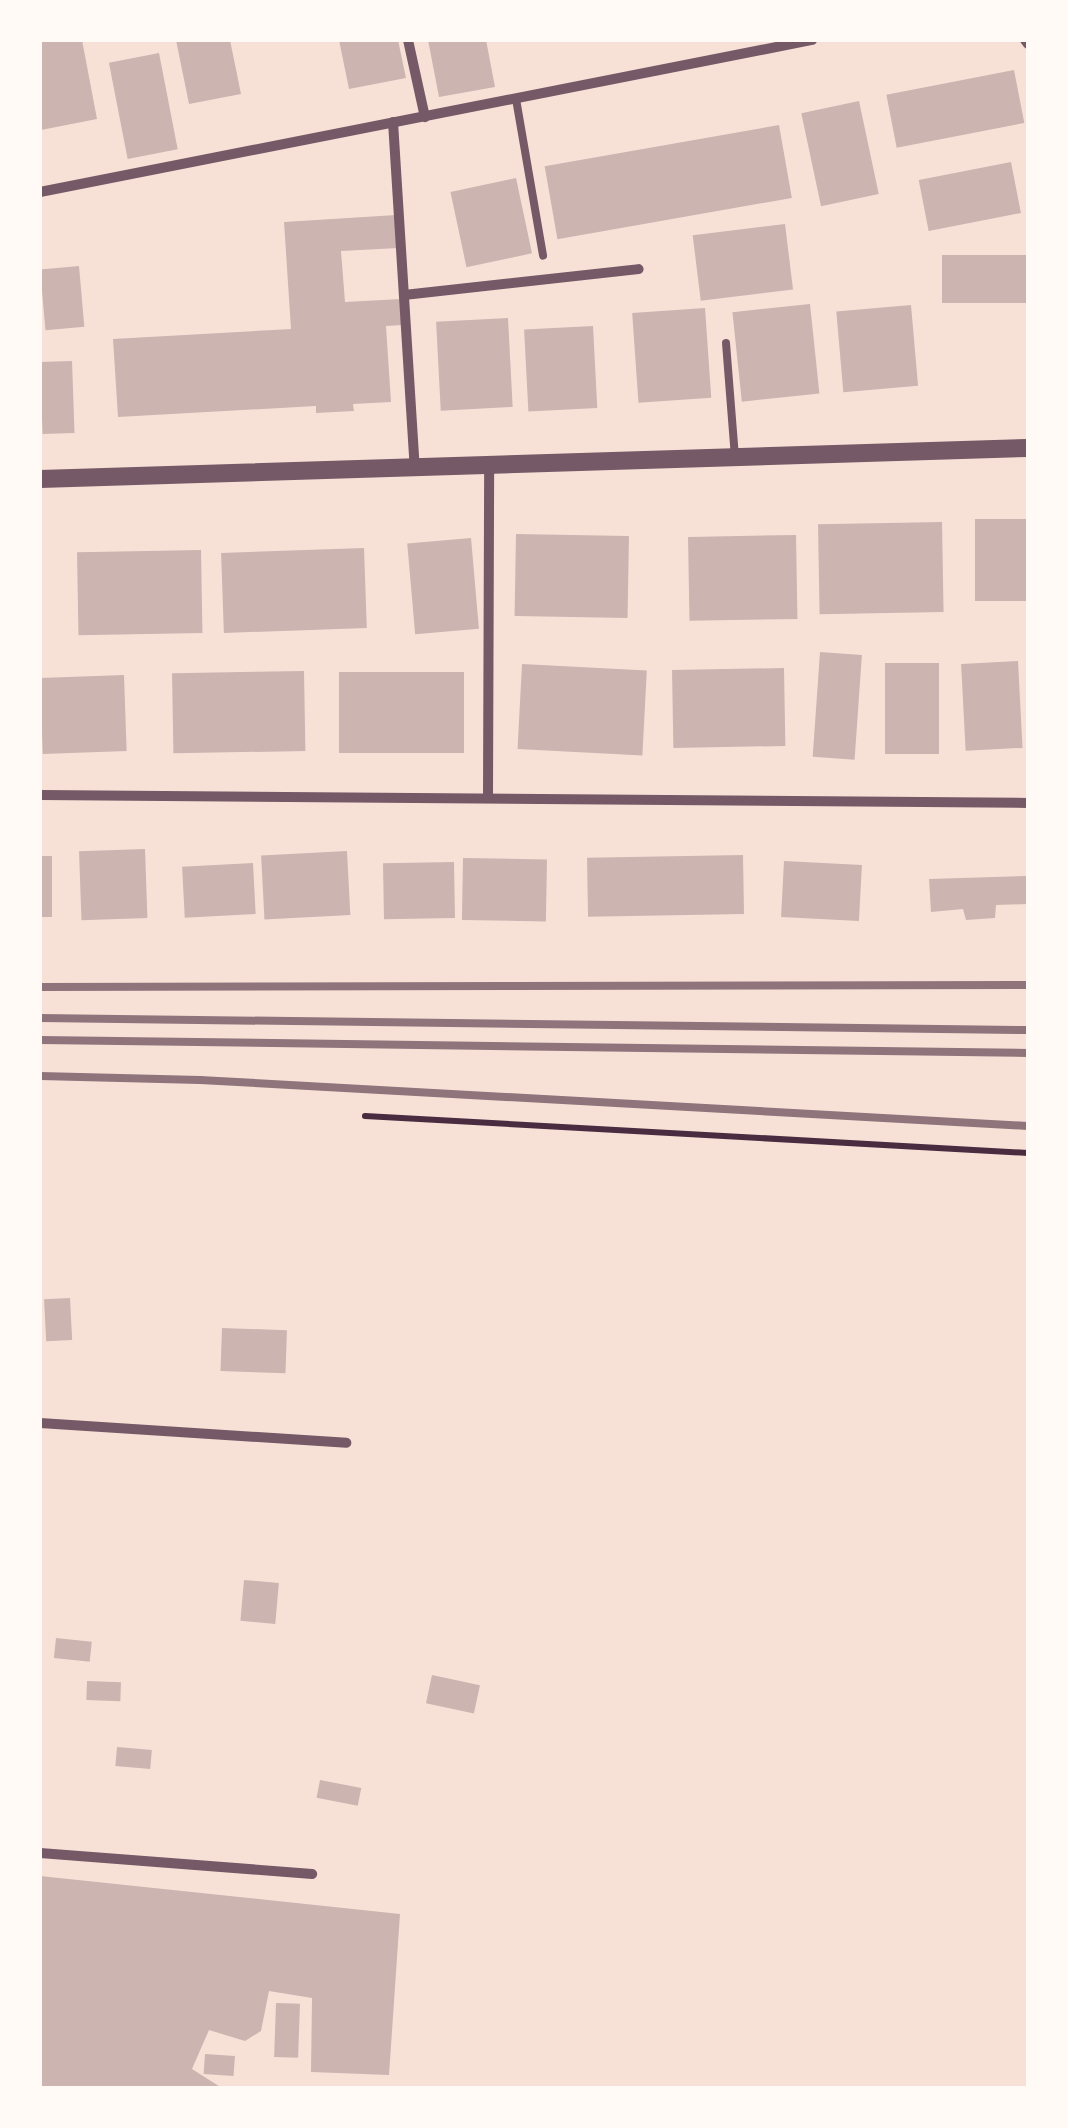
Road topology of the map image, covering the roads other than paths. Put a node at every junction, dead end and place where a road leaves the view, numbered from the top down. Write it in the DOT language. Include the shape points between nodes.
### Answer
graph roads {
  1 [pos="408,40"];
  2 [pos="812,40"];
  3 [pos="516,99"];
  4 [pos="425,117"];
  5 [pos="393,122"];
  6 [pos="40,192"];
  7 [pos="543,256"];
  8 [pos="639,269"];
  9 [pos="404,296"];
  10 [pos="726,343"];
  11 [pos="1028,448"];
  12 [pos="736,457"];
  13 [pos="489,464"];
  14 [pos="414,467"];
  15 [pos="40,478"];
  16 [pos="40,795"];
  17 [pos="488,798"];
  18 [pos="1028,803"];
  19 [pos="40,1424"];
  20 [pos="346,1444"];
  21 [pos="40,1854"];
  22 [pos="312,1874"];
  1 -- 4 [label="street"];
  2 -- 3 [label="street"];
  3 -- 4 [label="street"];
  3 -- 7 [label="lane"];
  4 -- 5 [label="street"];
  5 -- 6 [label="street"];
  5 -- 9 [label="street"];
  8 -- 9 [label="street"];
  9 -- 14 [label="street"];
  10 -- 12 [label="lane"];
  11 -- 12 [label="street"];
  12 -- 13 [label="street"];
  13 -- 14 [label="street"];
  13 -- 17 [label="street"];
  14 -- 15 [label="street"];
  16 -- 17 [label="street"];
  17 -- 18 [label="street"];
  19 -- 20 [label="street"];
  21 -- 22 [label="street"];
}
